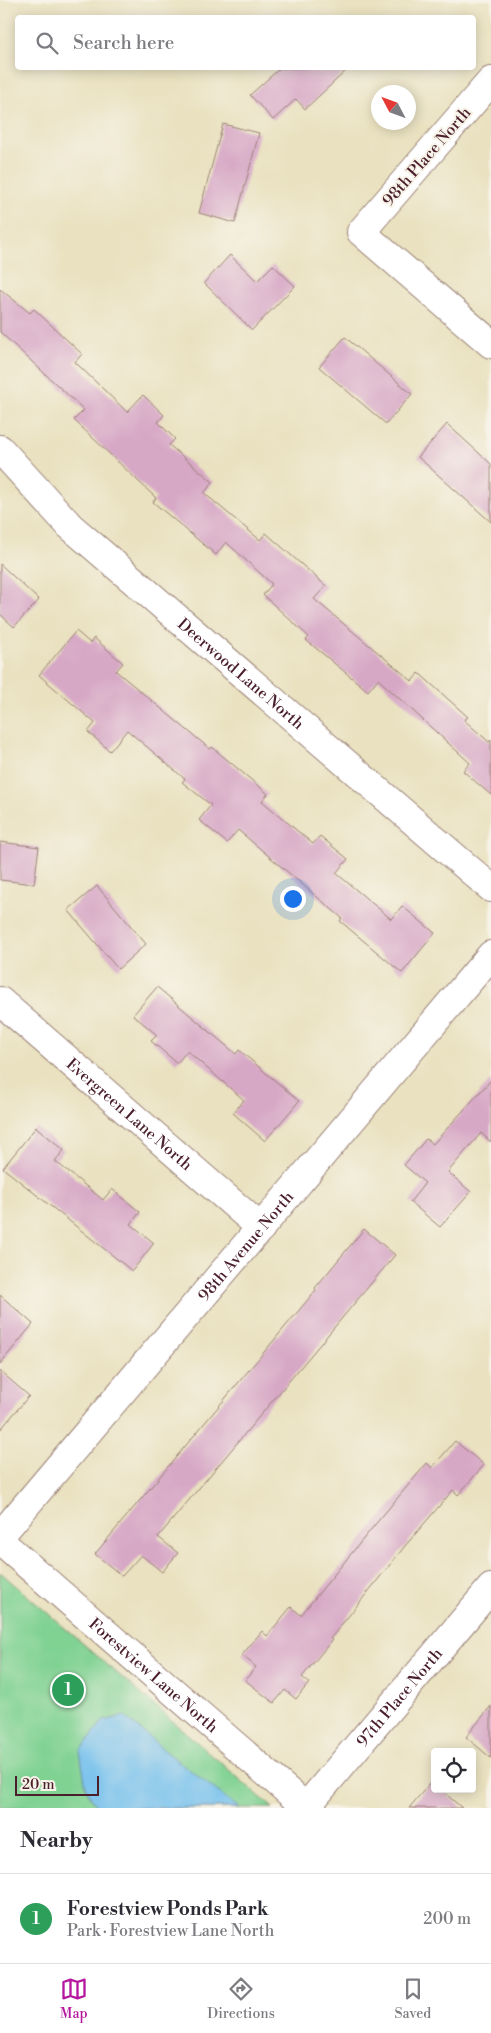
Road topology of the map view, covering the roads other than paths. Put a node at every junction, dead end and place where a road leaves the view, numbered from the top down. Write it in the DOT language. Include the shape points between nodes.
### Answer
graph roads {
  1 [pos="491,81"];
  2 [pos="491,344"];
  3 [pos="0,449"];
  4 [pos="491,888"];
  5 [pos="491,955"];
  6 [pos="0,1001"];
  7 [pos="260,1228"];
  8 [pos="0,1536"];
  9 [pos="0,1541"];
  10 [pos="491,1588"];
  11 [pos="307,1808"];
  1 -- 2 [label="street, 98th Place North" via="361,232"];
  3 -- 4 [label="street, Deerwood Lane North" via="70,526"];
  5 -- 7 [label="street, 98th Avenue North"];
  6 -- 7 [label="street, Evergreen Lane North"];
  7 -- 8 [label="street, 98th Avenue North"];
  9 -- 11 [label="street, Forestview Lane North"];
  10 -- 11 [label="street, 97th Place North"];
}
